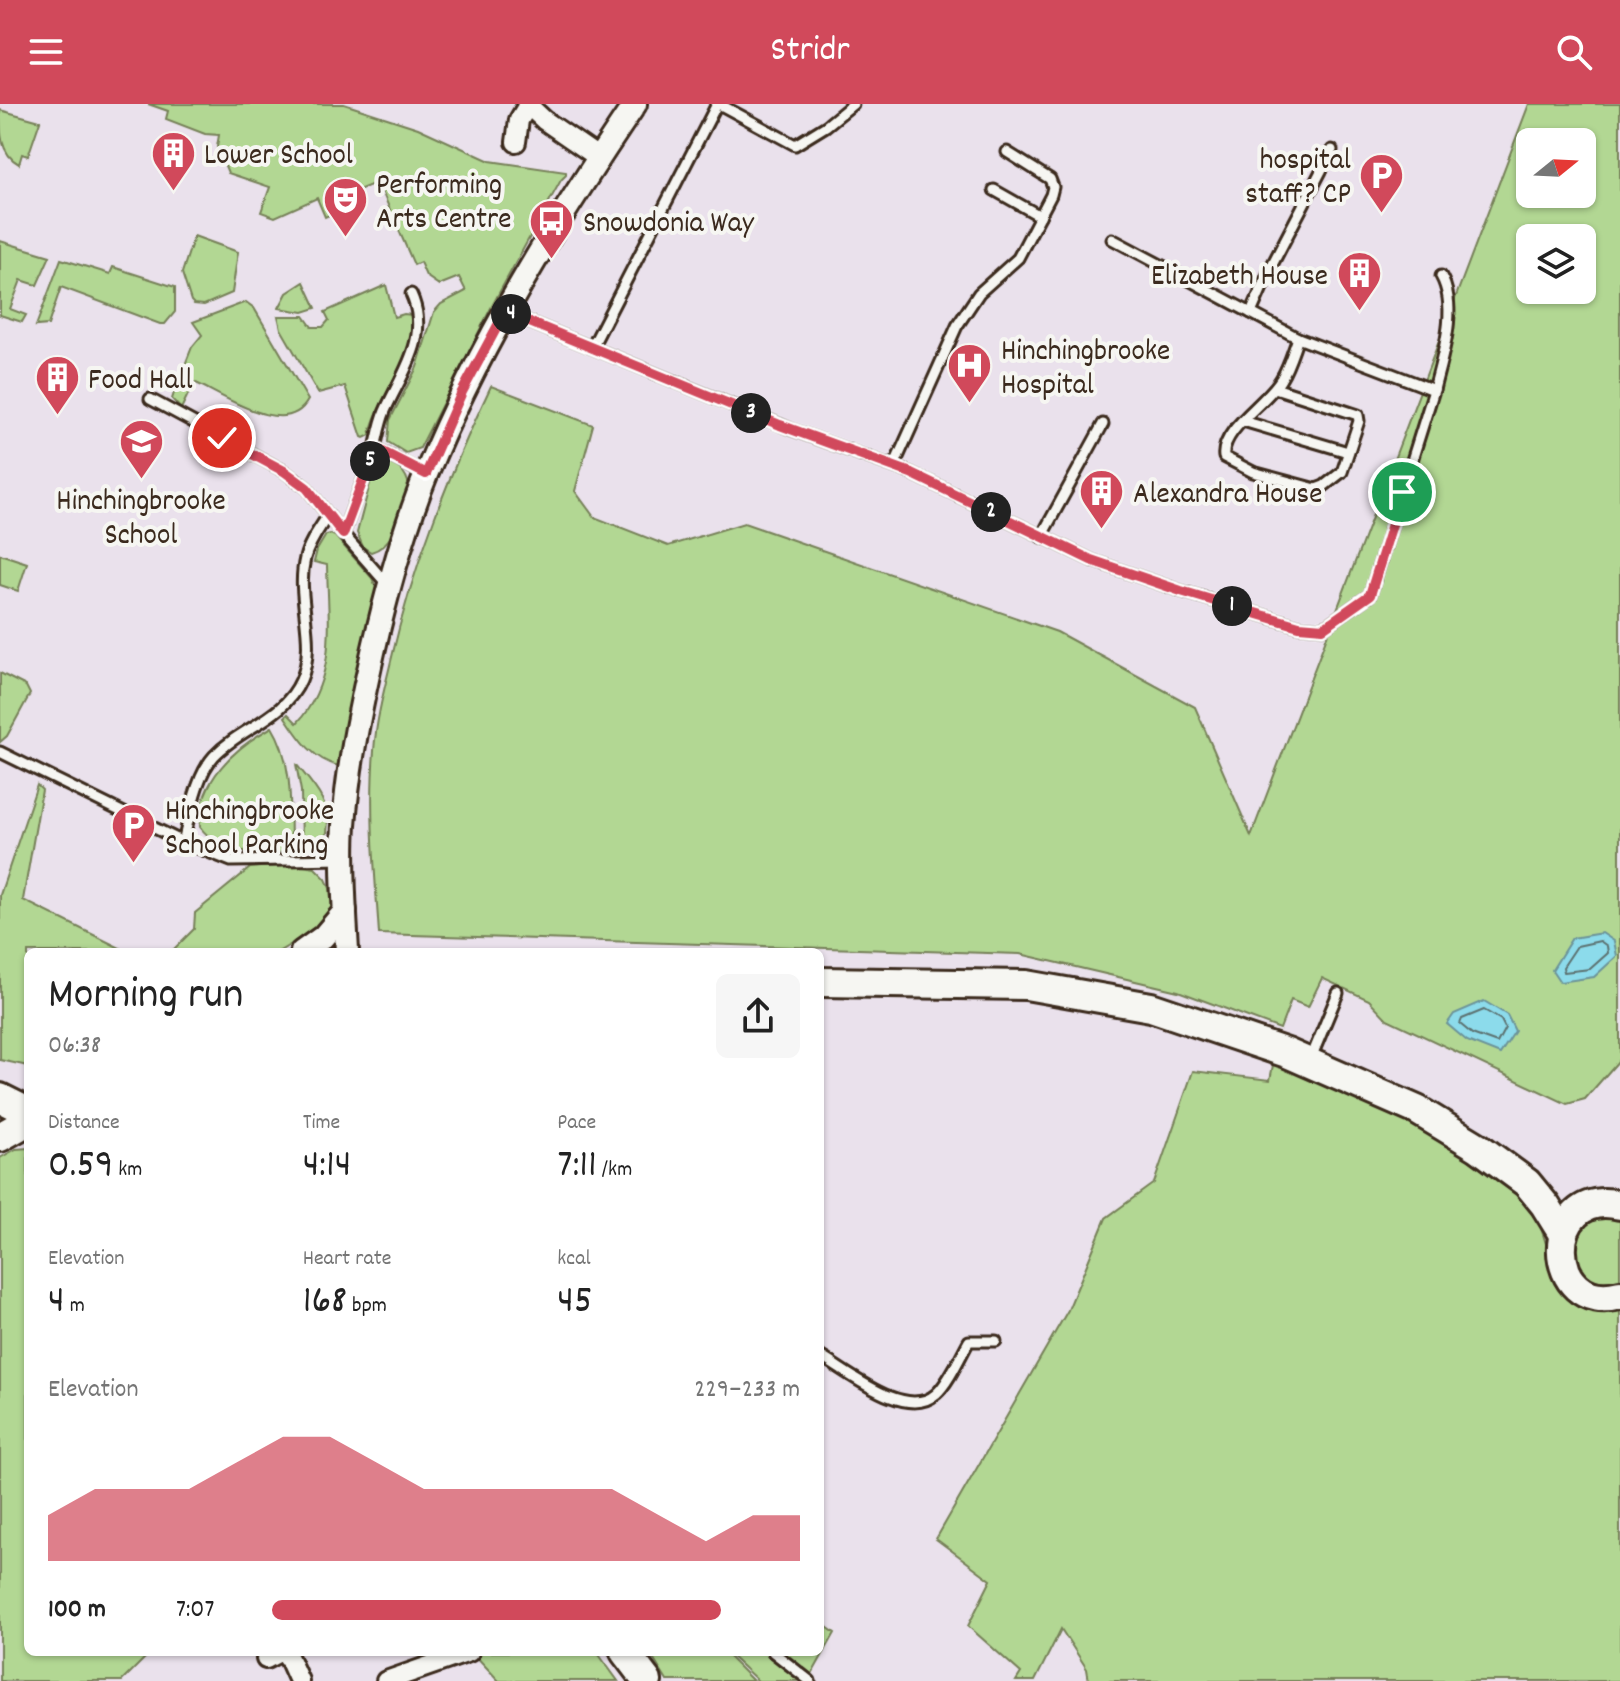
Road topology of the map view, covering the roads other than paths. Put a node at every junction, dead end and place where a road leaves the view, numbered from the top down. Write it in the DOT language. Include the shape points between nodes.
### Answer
graph roads {
  1 [pos="527,104"];
  2 [pos="635,104"];
  3 [pos="718,104"];
  4 [pos="853,104"];
  5 [pos="733,107"];
  6 [pos="516,142"];
  7 [pos="1332,150"];
  8 [pos="1007,152"];
  9 [pos="599,158"];
  10 [pos="994,190"];
  11 [pos="1040,216"];
  12 [pos="1112,239"];
  13 [pos="1441,276"];
  14 [pos="411,294"];
  15 [pos="505,312"];
  16 [pos="1251,313"];
  17 [pos="1298,338"];
  18 [pos="592,347"];
  19 [pos="1275,388"];
  20 [pos="1434,390"];
  21 [pos="150,399"];
  22 [pos="1243,421"];
  23 [pos="1103,424"];
  24 [pos="375,448"];
  25 [pos="1348,452"];
  26 [pos="894,466"];
  27 [pos="426,474"];
  28 [pos="328,515"];
  29 [pos="343,534"];
  30 [pos="1041,537"];
  31 [pos="389,585"];
  32 [pos="0,752"];
  33 [pos="183,842"];
  34 [pos="343,859"];
  35 [pos="345,911"];
  36 [pos="308,948"];
  37 [pos="347,948"];
  38 [pos="824,982"];
  39 [pos="1338,993"];
  40 [pos="1309,1061"];
  41 [pos="0,1098"];
  42 [pos="24,1110"];
  43 [pos="24,1123"];
  44 [pos="0,1137"];
  45 [pos="1527,1183"];
  46 [pos="1608,1201"];
  47 [pos="1563,1234"];
  48 [pos="1620,1295"];
  49 [pos="996,1341"];
  50 [pos="824,1358"];
  51 [pos="288,1656"];
  52 [pos="458,1656"];
  53 [pos="628,1656"];
  54 [pos="778,1656"];
  55 [pos="299,1681"];
  56 [pos="386,1681"];
  57 [pos="647,1681"];
  58 [pos="810,1681"];
  1 -- 6 [label="street"];
  1 -- 9 [label="street"];
  2 -- 9 [label="street"];
  3 -- 5 [label="lane"];
  3 -- 18 [label="lane"];
  4 -- 5 [label="lane" via="795,145"];
  7 -- 16 [label="lane"];
  8 -- 11 [label="lane" via="1050,179 1053,187"];
  9 -- 15 [label="street"];
  10 -- 11 [label="lane"];
  11 -- 26 [label="lane" via="1018,258 963,315"];
  12 -- 16 [label="lane"];
  13 -- 20 [label="lane" via="1449,312"];
  14 -- 24 [label="lane" via="419,321 412,359 383,414"];
  15 -- 18 [label="lane"];
  15 -- 27 [label="street"];
  16 -- 17 [label="lane"];
  17 -- 19 [label="lane"];
  17 -- 20 [label="lane"];
  18 -- 26 [label="lane"];
  19 -- 22 [label="lane"];
  19 -- 25 [label="lane" via="1358,415"];
  20 -- 30 [label="lane" via="1370,595 1323,628 1299,626 1181,591"];
  21 -- 28 [label="lane" via="284,471 307,488"];
  22 -- 25 [label="lane"];
  22 -- 25 [label="lane" via="1233,431 1224,457 1253,472 1316,489 1342,472"];
  23 -- 30 [label="lane"];
  24 -- 27 [label="lane"];
  24 -- 29 [label="lane"];
  26 -- 30 [label="lane"];
  27 -- 31 [label="street"];
  28 -- 29 [label="lane"];
  28 -- 33 [label="lane" via="304,560 308,646 301,681 273,716 251,726 213,757"];
  29 -- 31 [label="lane"];
  31 -- 34 [label="street" via="359,710"];
  32 -- 33 [label="lane"];
  33 -- 34 [label="lane" via="231,861"];
  34 -- 35 [label="street"];
  35 -- 36 [label="street"];
  35 -- 37 [label="street"];
  38 -- 40 [label="main road" via="1026,985 1151,1007"];
  39 -- 40 [label="lane"];
  40 -- 45 [label="main road" via="1417,1110"];
  41 -- 42 [label="main road"];
  43 -- 44 [label="main road"];
  45 -- 46 [label="main road"];
  45 -- 47 [label="main road"];
  46 -- 47 [label="main road" via="1569,1222"];
  47 -- 48 [label="main road" via="1560,1250 1570,1279 1597,1296"];
  49 -- 50 [label="lane" via="969,1341 937,1394 922,1402 904,1403 879,1392"];
  51 -- 55 [label="street"];
  52 -- 56 [label="street"];
  53 -- 57 [label="main road"];
  54 -- 58 [label="lane"];
}
